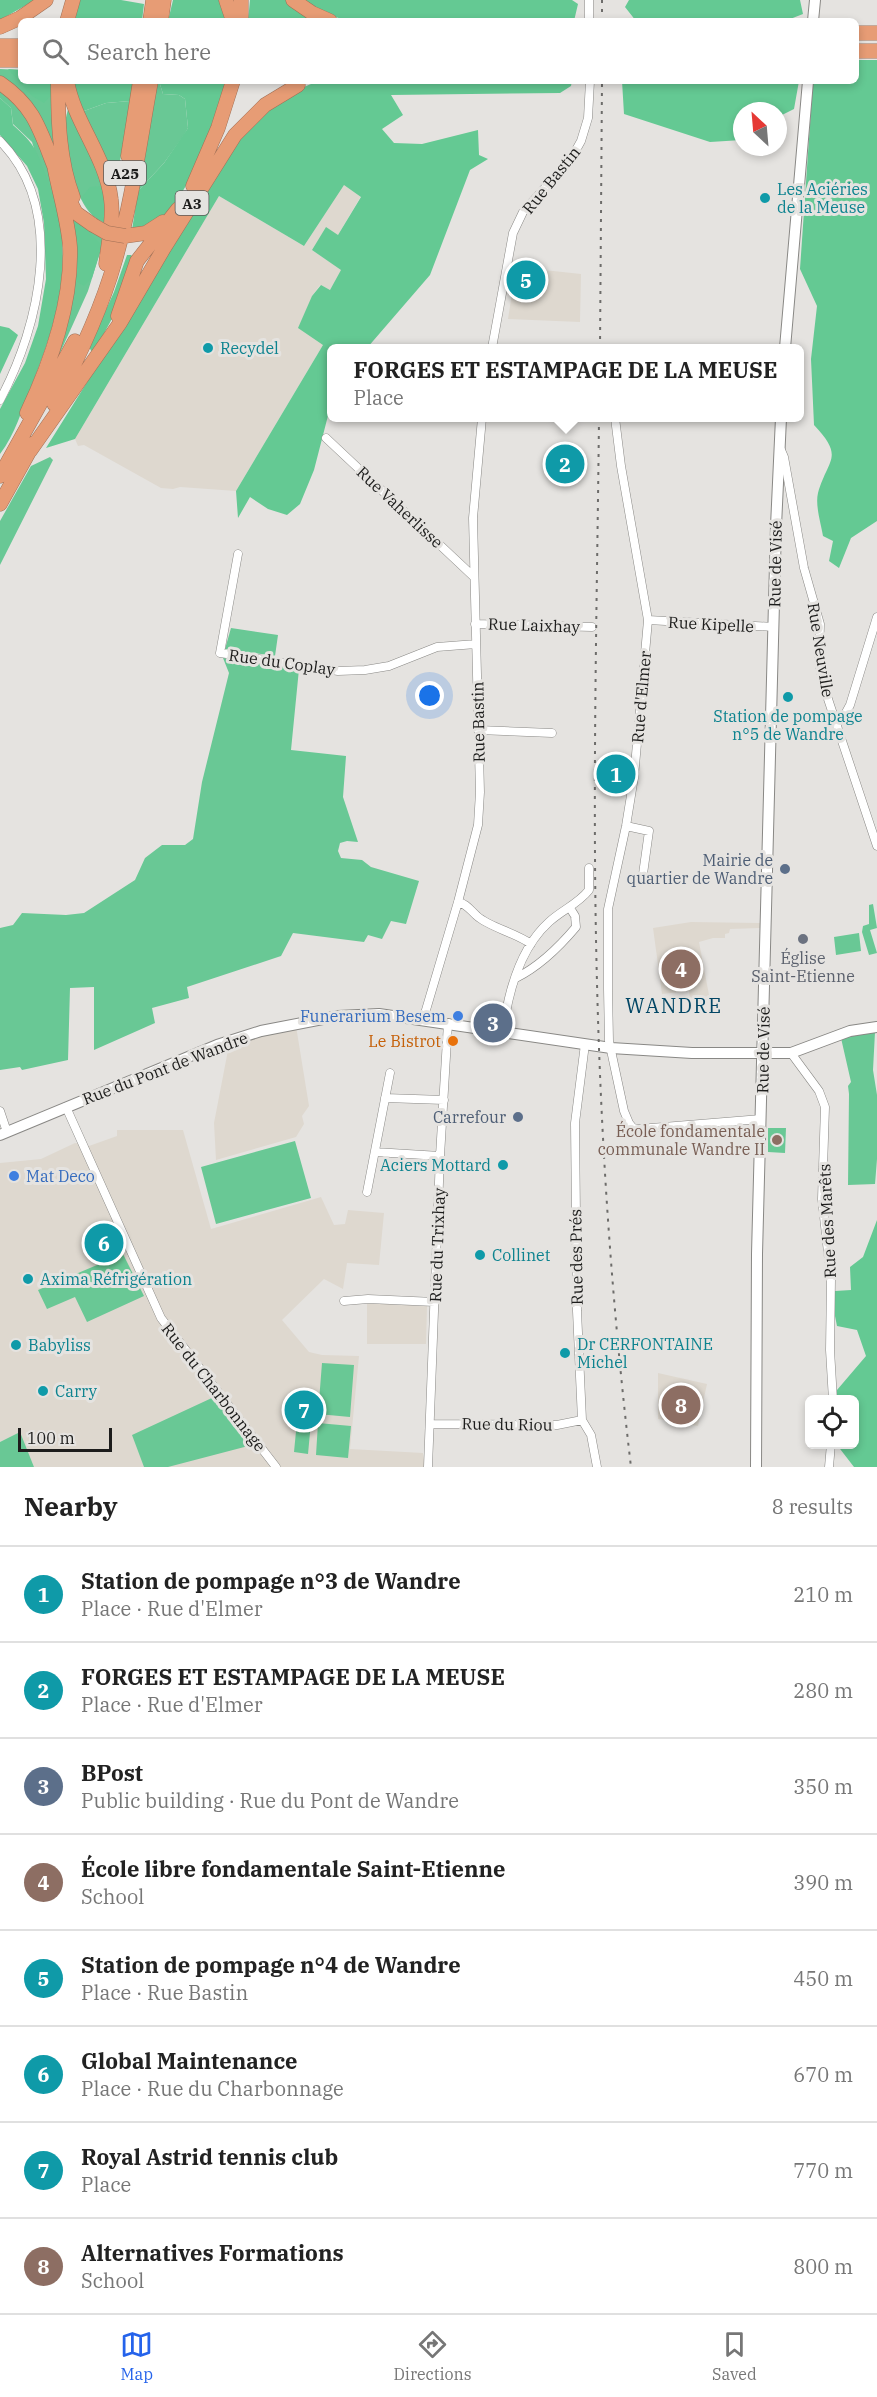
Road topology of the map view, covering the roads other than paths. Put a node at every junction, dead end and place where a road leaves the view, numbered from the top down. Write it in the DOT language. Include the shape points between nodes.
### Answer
graph roads {
  1 [pos="46,0"];
  2 [pos="153,0"];
  3 [pos="164,0"];
  4 [pos="226,0"];
  5 [pos="241,0"];
  6 [pos="293,0"];
  7 [pos="589,0"];
  8 [pos="814,0"];
  9 [pos="20,18"];
  10 [pos="150,18"];
  11 [pos="161,18"];
  12 [pos="232,18"];
  13 [pos="241,18"];
  14 [pos="323,18"];
  15 [pos="589,18"];
  16 [pos="813,18"];
  17 [pos="18,19"];
  18 [pos="0,27"];
  19 [pos="859,33"];
  20 [pos="877,33"];
  21 [pos="0,46"];
  22 [pos="18,46"];
  23 [pos="859,51"];
  24 [pos="877,51"];
  25 [pos="0,60"];
  26 [pos="18,60"];
  27 [pos="0,83"];
  28 [pos="58,84"];
  29 [pos="68,84"];
  30 [pos="140,84"];
  31 [pos="150,84"];
  32 [pos="300,84"];
  33 [pos="300,84"];
  34 [pos="590,84"];
  35 [pos="808,84"];
  36 [pos="230,85"];
  37 [pos="0,141"];
  38 [pos="207,157"];
  39 [pos="54,165"];
  40 [pos="185,199"];
  41 [pos="90,223"];
  42 [pos="106,264"];
  43 [pos="107,340"];
  44 [pos="493,344"];
  45 [pos="785,344"];
  46 [pos="0,400"];
  47 [pos="481,422"];
  48 [pos="616,422"];
  49 [pos="781,422"];
  50 [pos="326,438"];
  51 [pos="781,450"];
  52 [pos="29,452"];
  53 [pos="10,458"];
  54 [pos="0,475"];
  55 [pos="0,504"];
  56 [pos="238,554"];
  57 [pos="474,577"];
  58 [pos="877,617"];
  59 [pos="648,620"];
  60 [pos="476,624"];
  61 [pos="592,627"];
  62 [pos="774,627"];
  63 [pos="476,644"];
  64 [pos="836,723"];
  65 [pos="478,730"];
  66 [pos="552,733"];
  67 [pos="626,826"];
  68 [pos="877,846"];
  69 [pos="589,868"];
  70 [pos="644,874"];
  71 [pos="458,902"];
  72 [pos="570,908"];
  73 [pos="531,944"];
  74 [pos="516,978"];
  75 [pos="423,1020"];
  76 [pos="448,1023"];
  77 [pos="877,1026"];
  78 [pos="503,1031"];
  79 [pos="585,1044"];
  80 [pos="611,1048"];
  81 [pos="791,1053"];
  82 [pos="763,1054"];
  83 [pos="390,1073"];
  84 [pos="385,1098"];
  85 [pos="444,1100"];
  86 [pos="66,1107"];
  87 [pos="0,1111"];
  88 [pos="761,1119"];
  89 [pos="4,1133"];
  90 [pos="375,1152"];
  91 [pos="440,1156"];
  92 [pos="367,1192"];
  93 [pos="344,1301"];
  94 [pos="435,1302"];
  95 [pos="833,1395"];
  96 [pos="582,1420"];
  97 [pos="432,1424"];
  98 [pos="831,1449"];
  99 [pos="276,1467"];
  100 [pos="429,1467"];
  101 [pos="597,1467"];
  102 [pos="756,1467"];
  103 [pos="829,1467"];
  1 -- 9 [label="highway"];
  2 -- 10 [label="highway"];
  3 -- 11 [label="highway"];
  4 -- 12 [label="highway"];
  5 -- 13 [label="highway"];
  6 -- 14 [label="highway"];
  7 -- 15 [label="street"];
  8 -- 16 [label="street"];
  17 -- 18 [label="highway"];
  19 -- 20 [label="highway"];
  21 -- 22 [label="highway"];
  23 -- 24 [label="highway"];
  25 -- 26 [label="highway"];
  27 -- 39 [label="highway" via="30,111"];
  28 -- 41 [label="highway" via="64,163 74,198"];
  29 -- 42 [label="highway" via="110,192"];
  30 -- 42 [label="highway, A25" via="122,200"];
  31 -- 52 [label="highway, A25" via="115,264 90,330"];
  32 -- 38 [label="highway, A3" via="242,115"];
  33 -- 43 [label="highway, A3" via="265,105 235,135"];
  34 -- 44 [label="street, Rue Bastin" via="582,141 571,159 523,212 513,233"];
  35 -- 45 [label="street"];
  36 -- 38 [label="highway, A3"];
  37 -- 46 [label="street" via="18,162 31,191 38,223 39,258 31,327 20,361"];
  38 -- 40 [label="highway, A3"];
  39 -- 41 [label="highway" via="76,213"];
  39 -- 53 [label="highway" via="70,246 66,296 56,339"];
  40 -- 41 [label="highway, A3, bridge" via="161,225 138,235 112,235"];
  40 -- 43 [label="highway, A3" via="137,261"];
  42 -- 53 [label="highway, A25" via="72,346"];
  43 -- 52 [label="highway, A3"];
  47 -- 57 [label="street, Rue Bastin" via="473,518"];
  48 -- 59 [label="street, Rue d'Elmer"];
  49 -- 51 [label="street, Rue de Visé"];
  50 -- 57 [label="street, Rue Vaherlisse"];
  51 -- 62 [label="street, Rue de Visé"];
  51 -- 64 [label="street, Rue Neuville" via="804,568 820,624 823,684"];
  52 -- 55 [label="highway, A25"];
  53 -- 54 [label="highway, A25"];
  56 -- 63 [label="street, Rue du Coplay" via="220,654 338,671 389,666 437,647"];
  57 -- 60 [label="street, Rue Bastin"];
  58 -- 64 [label="street" via="850,705"];
  59 -- 62 [label="street, Rue Kipelle"];
  59 -- 67 [label="street, Rue d'Elmer"];
  60 -- 61 [label="street, Rue Laixhay"];
  60 -- 63 [label="street, Rue Bastin"];
  62 -- 82 [label="street, Rue de Visé"];
  63 -- 65 [label="street, Rue Bastin"];
  64 -- 68 [label="street, Rue Neuville"];
  65 -- 66 [label="street"];
  65 -- 71 [label="street, Rue Bastin" via="478,825"];
  67 -- 70 [label="street" via="650,831"];
  67 -- 80 [label="street, Rue d'Elmer" via="608,909"];
  69 -- 72 [label="street" via="590,890"];
  71 -- 73 [label="street" via="480,919"];
  71 -- 75 [label="street, Rue Bastin"];
  72 -- 73 [label="street" via="549,921"];
  72 -- 74 [label="street" via="576,916 576,927"];
  73 -- 74 [label="street"];
  74 -- 78 [label="street" via="509,993"];
  75 -- 76 [label="street, Rue du Pont de Wandre"];
  75 -- 86 [label="street, Rue du Pont de Wandre" via="365,1013 261,1031"];
  76 -- 78 [label="street, Rue du Pont de Wandre"];
  76 -- 85 [label="street, Rue du Trixhay"];
  77 -- 81 [label="street, Rue du Pont de Wandre" via="850,1031"];
  78 -- 79 [label="street, Rue du Pont de Wandre"];
  79 -- 80 [label="street, Rue du Pont de Wandre"];
  79 -- 96 [label="street, Rue des Prés" via="575,1123 576,1299"];
  80 -- 82 [label="street, Rue du Pont de Wandre"];
  80 -- 88 [label="street, Rue d'Elmer" via="624,1111 633,1128"];
  81 -- 82 [label="street, Rue du Pont de Wandre"];
  81 -- 95 [label="street, Rue des Marêts" via="819,1090 825,1107 822,1199 831,1279"];
  82 -- 88 [label="street, Rue de Visé"];
  83 -- 84 [label="street"];
  84 -- 85 [label="street"];
  84 -- 90 [label="street"];
  85 -- 91 [label="street, Rue du Trixhay"];
  86 -- 89 [label="street, Rue du Pont de Wandre"];
  86 -- 99 [label="street, Rue du Charbonnage" via="161,1318"];
  87 -- 89 [label="street"];
  88 -- 102 [label="street, Rue de Visé"];
  90 -- 91 [label="street"];
  90 -- 92 [label="street"];
  91 -- 94 [label="street, Rue du Trixhay"];
  93 -- 94 [label="street"];
  94 -- 97 [label="street, Rue du Trixhay"];
  96 -- 97 [label="street, Rue du Riou" via="557,1425"];
  96 -- 101 [label="street, Rue des Prés" via="591,1435"];
  97 -- 100 [label="street, Rue du Trixhay"];
  98 -- 103 [label="street"];
}
